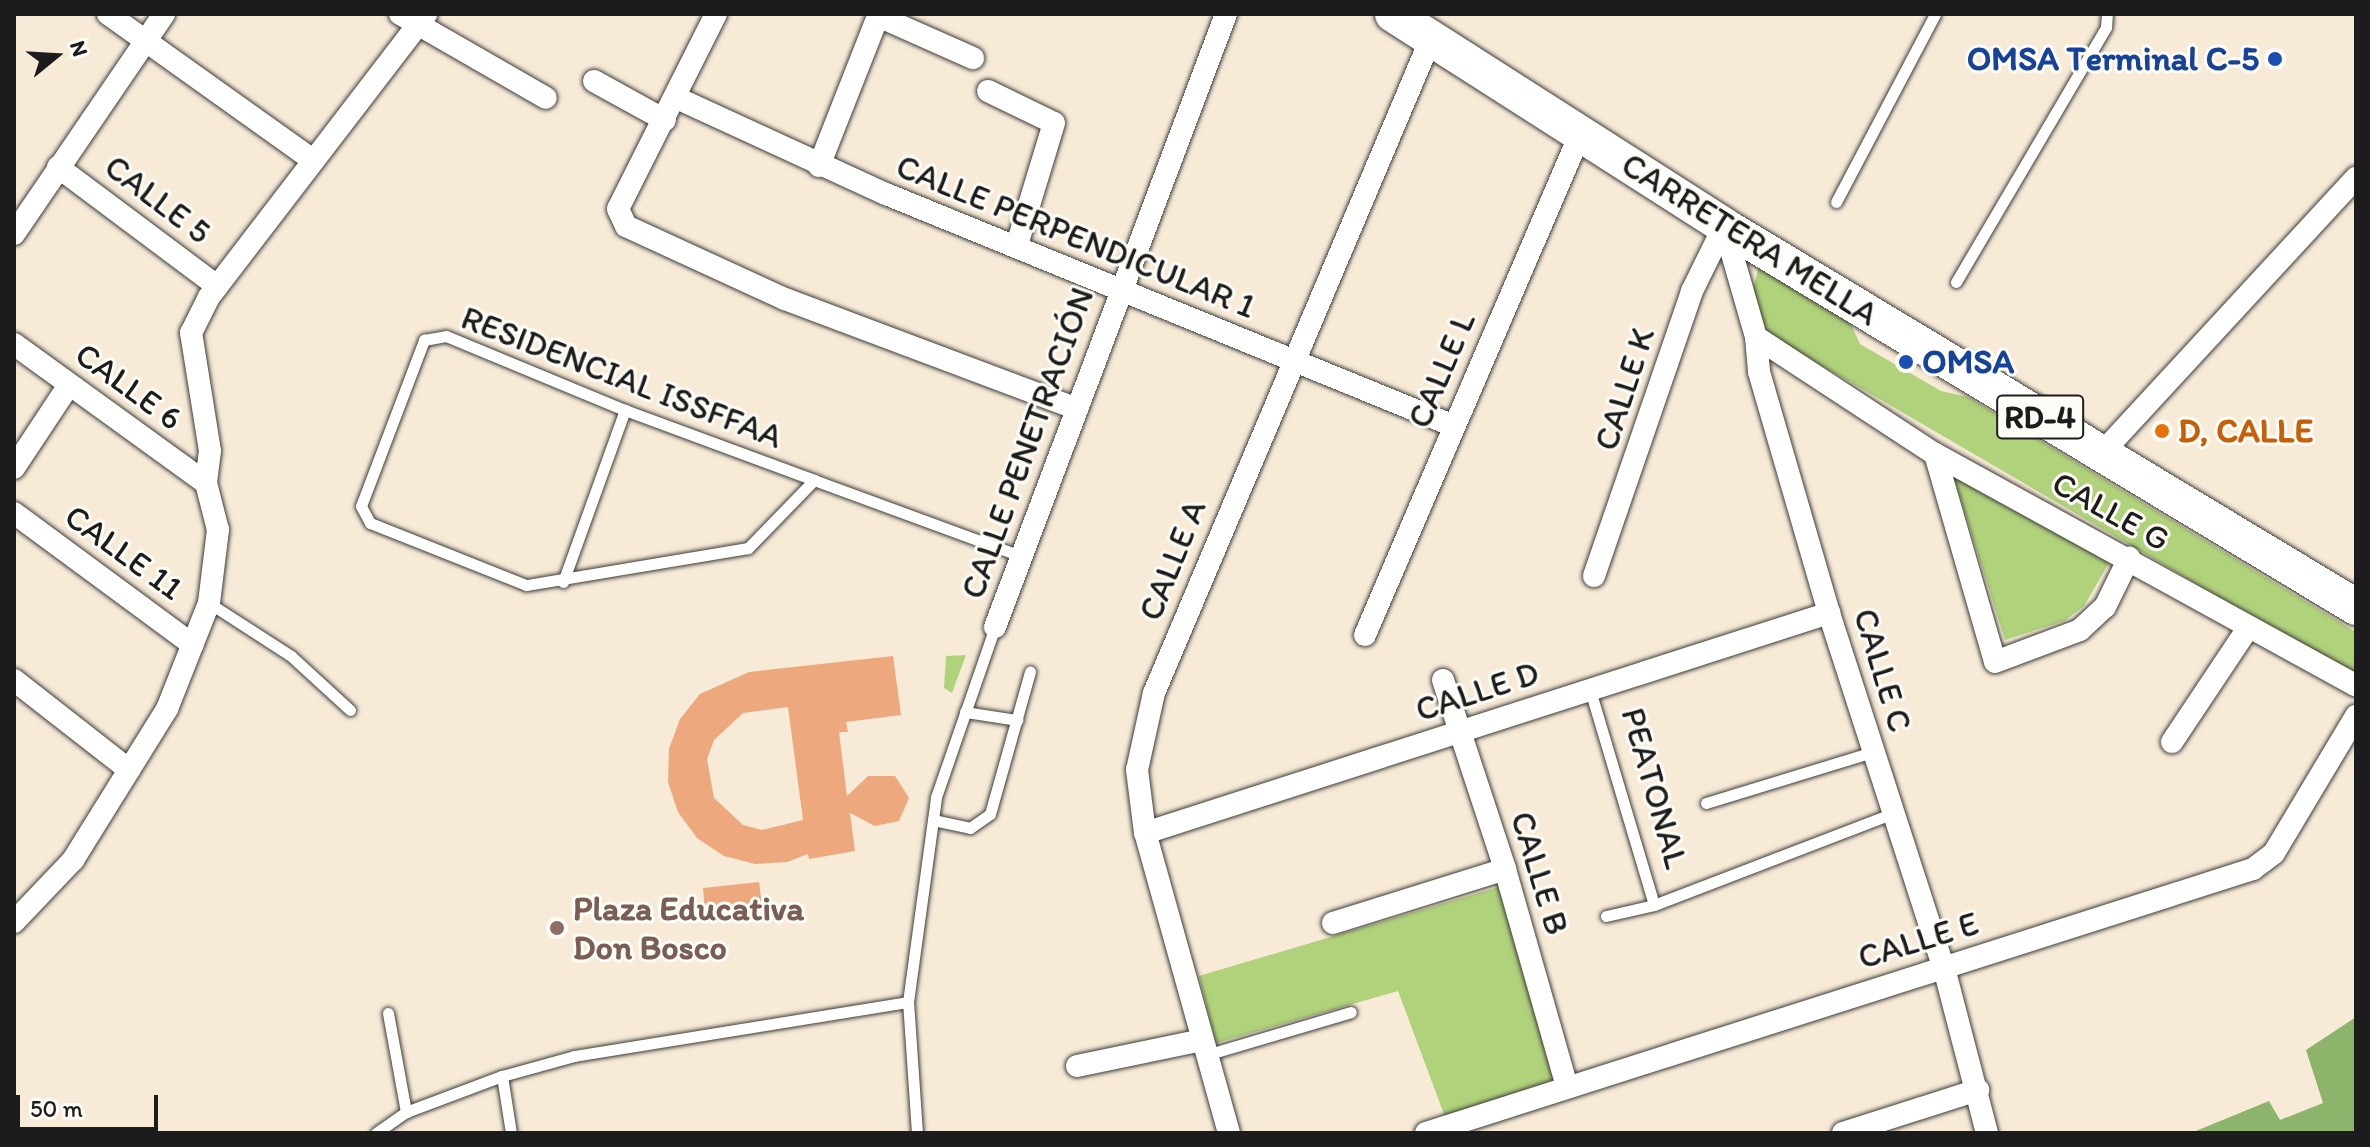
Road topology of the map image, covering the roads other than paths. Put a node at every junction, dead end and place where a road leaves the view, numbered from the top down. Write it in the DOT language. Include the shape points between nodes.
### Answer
graph roads {
  1 [pos="108,14"];
  2 [pos="164,14"];
  3 [pos="716,14"];
  4 [pos="1226,14"];
  5 [pos="1393,14"];
  6 [pos="1935,14"];
  7 [pos="2107,14"];
  8 [pos="879,15"];
  9 [pos="415,18"];
  10 [pos="1432,36"];
  11 [pos="147,38"];
  12 [pos="973,58"];
  13 [pos="594,81"];
  14 [pos="988,91"];
  15 [pos="546,98"];
  16 [pos="677,98"];
  17 [pos="665,120"];
  18 [pos="1581,132"];
  19 [pos="313,160"];
  20 [pos="819,166"];
  21 [pos="58,167"];
  22 [pos="2356,178"];
  23 [pos="1836,202"];
  24 [pos="1724,226"];
  25 [pos="14,234"];
  26 [pos="1017,245"];
  27 [pos="1956,282"];
  28 [pos="217,286"];
  29 [pos="1122,288"];
  30 [pos="1756,337"];
  31 [pos="14,344"];
  32 [pos="1292,362"];
  33 [pos="69,385"];
  34 [pos="1075,408"];
  35 [pos="625,410"];
  36 [pos="1454,426"];
  37 [pos="1935,454"];
  38 [pos="2101,454"];
  39 [pos="14,468"];
  40 [pos="814,480"];
  41 [pos="206,483"];
  42 [pos="14,513"];
  43 [pos="1021,556"];
  44 [pos="2129,558"];
  45 [pos="1594,576"];
  46 [pos="563,582"];
  47 [pos="209,603"];
  48 [pos="2356,607"];
  49 [pos="1829,613"];
  50 [pos="995,627"];
  51 [pos="2248,628"];
  52 [pos="1365,635"];
  53 [pos="193,645"];
  54 [pos="1030,672"];
  55 [pos="1443,680"];
  56 [pos="2356,685"];
  57 [pos="18,690"];
  58 [pos="1590,690"];
  59 [pos="350,710"];
  60 [pos="965,712"];
  61 [pos="2356,716"];
  62 [pos="1017,720"];
  63 [pos="1461,731"];
  64 [pos="2172,742"];
  65 [pos="1873,752"];
  66 [pos="129,770"];
  67 [pos="1706,803"];
  68 [pos="1894,813"];
  69 [pos="933,820"];
  70 [pos="1145,833"];
  71 [pos="1505,869"];
  72 [pos="1654,905"];
  73 [pos="17,914"];
  74 [pos="1606,916"];
  75 [pos="1333,923"];
  76 [pos="1944,968"];
  77 [pos="908,1002"];
  78 [pos="1351,1012"];
  79 [pos="388,1013"];
  80 [pos="1204,1047"];
  81 [pos="1077,1066"];
  82 [pos="502,1076"];
  83 [pos="1567,1086"];
  84 [pos="1978,1090"];
  85 [pos="406,1112"];
  86 [pos="376,1133"];
  87 [pos="511,1133"];
  88 [pos="917,1133"];
  89 [pos="1229,1133"];
  90 [pos="1426,1133"];
  91 [pos="1843,1133"];
  92 [pos="1987,1133"];
  1 -- 11 [label="street"];
  2 -- 11 [label="street"];
  3 -- 16 [label="street"];
  4 -- 29 [label="street, CALLE PENETRACIÓN"];
  5 -- 10 [label="main road, CARRETERA MELLA / RD-4"];
  6 -- 23 [label="lane"];
  7 -- 27 [label="lane" via="2106,27"];
  8 -- 12 [label="street"];
  8 -- 20 [label="street"];
  9 -- 15 [label="street"];
  9 -- 19 [label="street"];
  10 -- 18 [label="main road, CARRETERA MELLA / RD-4"];
  10 -- 32 [label="street, CALLE A"];
  11 -- 19 [label="street"];
  11 -- 21 [label="street"];
  13 -- 17 [label="street"];
  14 -- 26 [label="street" via="1051,119 1054,128"];
  16 -- 17 [label="street"];
  16 -- 20 [label="street, CALLE PERPENDICULAR 1"];
  17 -- 34 [label="street" via="618,209 626,226 785,299"];
  18 -- 24 [label="main road, CARRETERA MELLA / RD-4"];
  18 -- 36 [label="street, CALLE L"];
  19 -- 28 [label="street"];
  20 -- 26 [label="street, CALLE PERPENDICULAR 1"];
  21 -- 25 [label="street"];
  21 -- 28 [label="street, CALLE 5"];
  22 -- 38 [label="street"];
  24 -- 30 [label="street, CALLE C"];
  24 -- 38 [label="main road, CARRETERA MELLA / RD-4"];
  24 -- 45 [label="street, CALLE K" via="1692,291"];
  26 -- 29 [label="street, CALLE PERPENDICULAR 1"];
  28 -- 41 [label="street" via="191,333 210,451"];
  29 -- 32 [label="street, CALLE PERPENDICULAR 1"];
  29 -- 34 [label="street, CALLE PENETRACIÓN"];
  30 -- 37 [label="street, CALLE G"];
  30 -- 49 [label="street, CALLE C" via="1759,372"];
  31 -- 33 [label="street, CALLE 6"];
  32 -- 36 [label="street, CALLE PERPENDICULAR 1"];
  32 -- 70 [label="street, CALLE A" via="1154,693 1137,770"];
  33 -- 39 [label="street"];
  33 -- 41 [label="street, CALLE 6"];
  34 -- 43 [label="street, CALLE PENETRACIÓN"];
  35 -- 40 [label="lane, RESIDENCIAL ISSFFAA"];
  35 -- 46 [label="lane"];
  35 -- 46 [label="lane, RESIDENCIAL ISSFFAA" via="446,336 424,340 361,506 370,523 526,585"];
  36 -- 52 [label="street, CALLE L"];
  37 -- 44 [label="street, CALLE G"];
  37 -- 44 [label="street" via="1995,662 2080,630 2105,607"];
  38 -- 48 [label="main road, CARRETERA MELLA / RD-4"];
  40 -- 43 [label="lane, RESIDENCIAL ISSFFAA"];
  40 -- 46 [label="lane, RESIDENCIAL ISSFFAA" via="748,548"];
  41 -- 47 [label="street" via="218,530"];
  42 -- 53 [label="street, CALLE 11"];
  43 -- 50 [label="street, CALLE PENETRACIÓN"];
  44 -- 51 [label="street, CALLE G"];
  47 -- 53 [label="street"];
  47 -- 59 [label="lane" via="291,656"];
  49 -- 58 [label="street, CALLE D"];
  49 -- 65 [label="street, CALLE C"];
  50 -- 60 [label="lane"];
  51 -- 56 [label="street, CALLE G"];
  51 -- 64 [label="street"];
  53 -- 66 [label="street" via="167,709"];
  54 -- 62 [label="lane"];
  55 -- 63 [label="street, CALLE B"];
  57 -- 66 [label="street"];
  58 -- 63 [label="street, CALLE D"];
  58 -- 72 [label="lane, PEATONAL"];
  60 -- 62 [label="lane"];
  60 -- 69 [label="lane"];
  61 -- 76 [label="street, CALLE E" via="2274,853 2253,869"];
  62 -- 69 [label="lane" via="990,814 970,828"];
  63 -- 70 [label="street, CALLE D"];
  63 -- 71 [label="street, CALLE B"];
  65 -- 67 [label="lane"];
  65 -- 68 [label="street, CALLE C"];
  66 -- 73 [label="street" via="73,860"];
  68 -- 72 [label="lane"];
  68 -- 76 [label="street, CALLE C"];
  69 -- 77 [label="lane"];
  70 -- 80 [label="street, CALLE A"];
  71 -- 75 [label="street"];
  71 -- 83 [label="street, CALLE B"];
  72 -- 74 [label="lane"];
  76 -- 83 [label="street, CALLE E"];
  76 -- 84 [label="street, CALLE C"];
  77 -- 82 [label="lane" via="660,1040"];
  77 -- 88 [label="lane"];
  78 -- 80 [label="lane"];
  79 -- 85 [label="lane"];
  80 -- 81 [label="street"];
  80 -- 89 [label="street, CALLE A"];
  82 -- 85 [label="lane"];
  82 -- 87 [label="lane"];
  83 -- 90 [label="street, CALLE E"];
  84 -- 91 [label="street"];
  84 -- 92 [label="street, CALLE C"];
  85 -- 86 [label="lane"];
}
